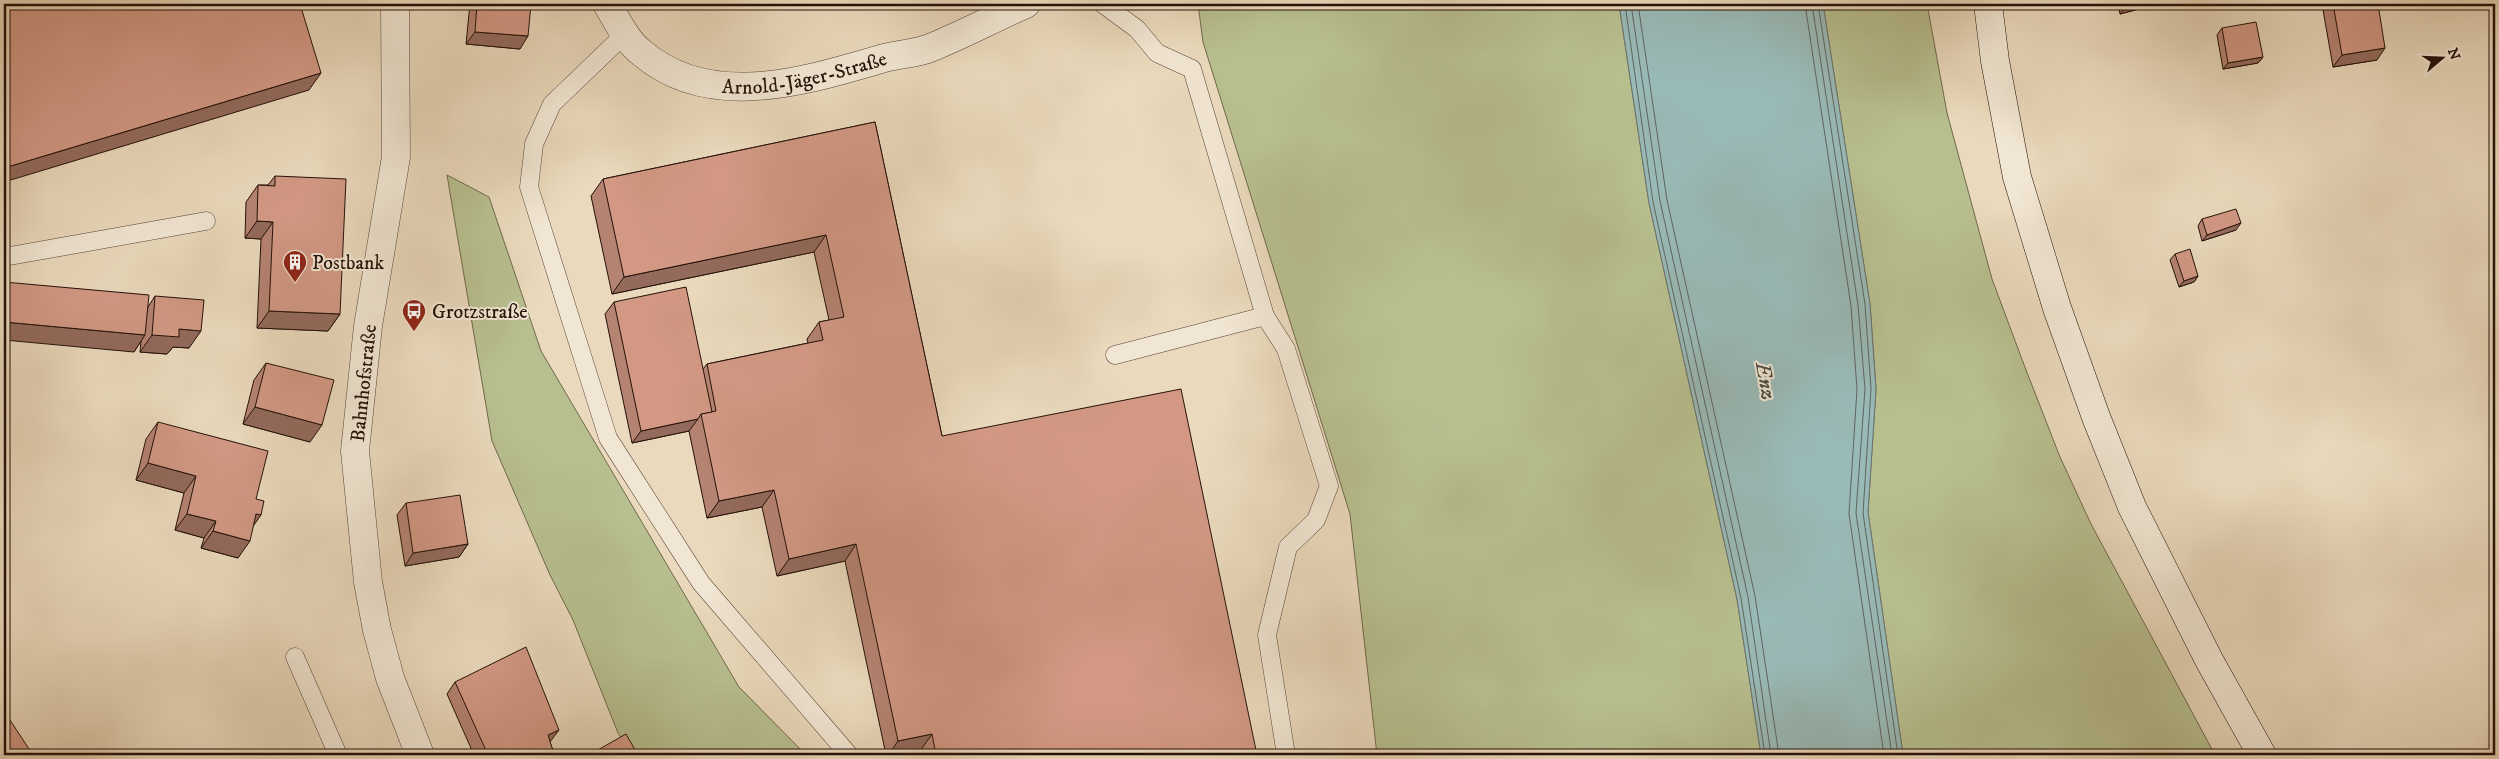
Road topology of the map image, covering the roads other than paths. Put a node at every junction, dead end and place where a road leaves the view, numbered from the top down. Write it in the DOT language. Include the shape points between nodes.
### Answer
graph roads {
  1 [pos="395,4"];
  2 [pos="606,4"];
  3 [pos="1026,4"];
  4 [pos="1103,4"];
  5 [pos="1988,4"];
  6 [pos="625,34"];
  7 [pos="206,221"];
  8 [pos="4,257"];
  9 [pos="1265,316"];
  10 [pos="1115,355"];
  11 [pos="295,657"];
  12 [pos="338,755"];
  13 [pos="420,755"];
  14 [pos="849,755"];
  15 [pos="1286,755"];
  16 [pos="2262,755"];
  1 -- 13 [label="street, Bahnhofstraße" via="396,157 368,326 355,451 368,582 377,630 390,678"];
  2 -- 6 [label="street, Arnold-Jäger-Straße"];
  3 -- 6 [label="street, Arnold-Jäger-Straße" via="928,49 814,78 758,88 682,77 641,53"];
  4 -- 9 [label="lane" via="1138,29 1157,53 1192,69"];
  5 -- 16 [label="street" via="1995,61 2018,177 2057,308 2096,417 2136,516 2209,660"];
  6 -- 14 [label="lane" via="552,104 534,144 529,187 608,438 701,583"];
  7 -- 8 [label="lane"];
  9 -- 10 [label="lane"];
  9 -- 15 [label="lane" via="1286,349 1329,486 1316,520 1288,547 1267,635"];
  11 -- 12 [label="lane"];
}
